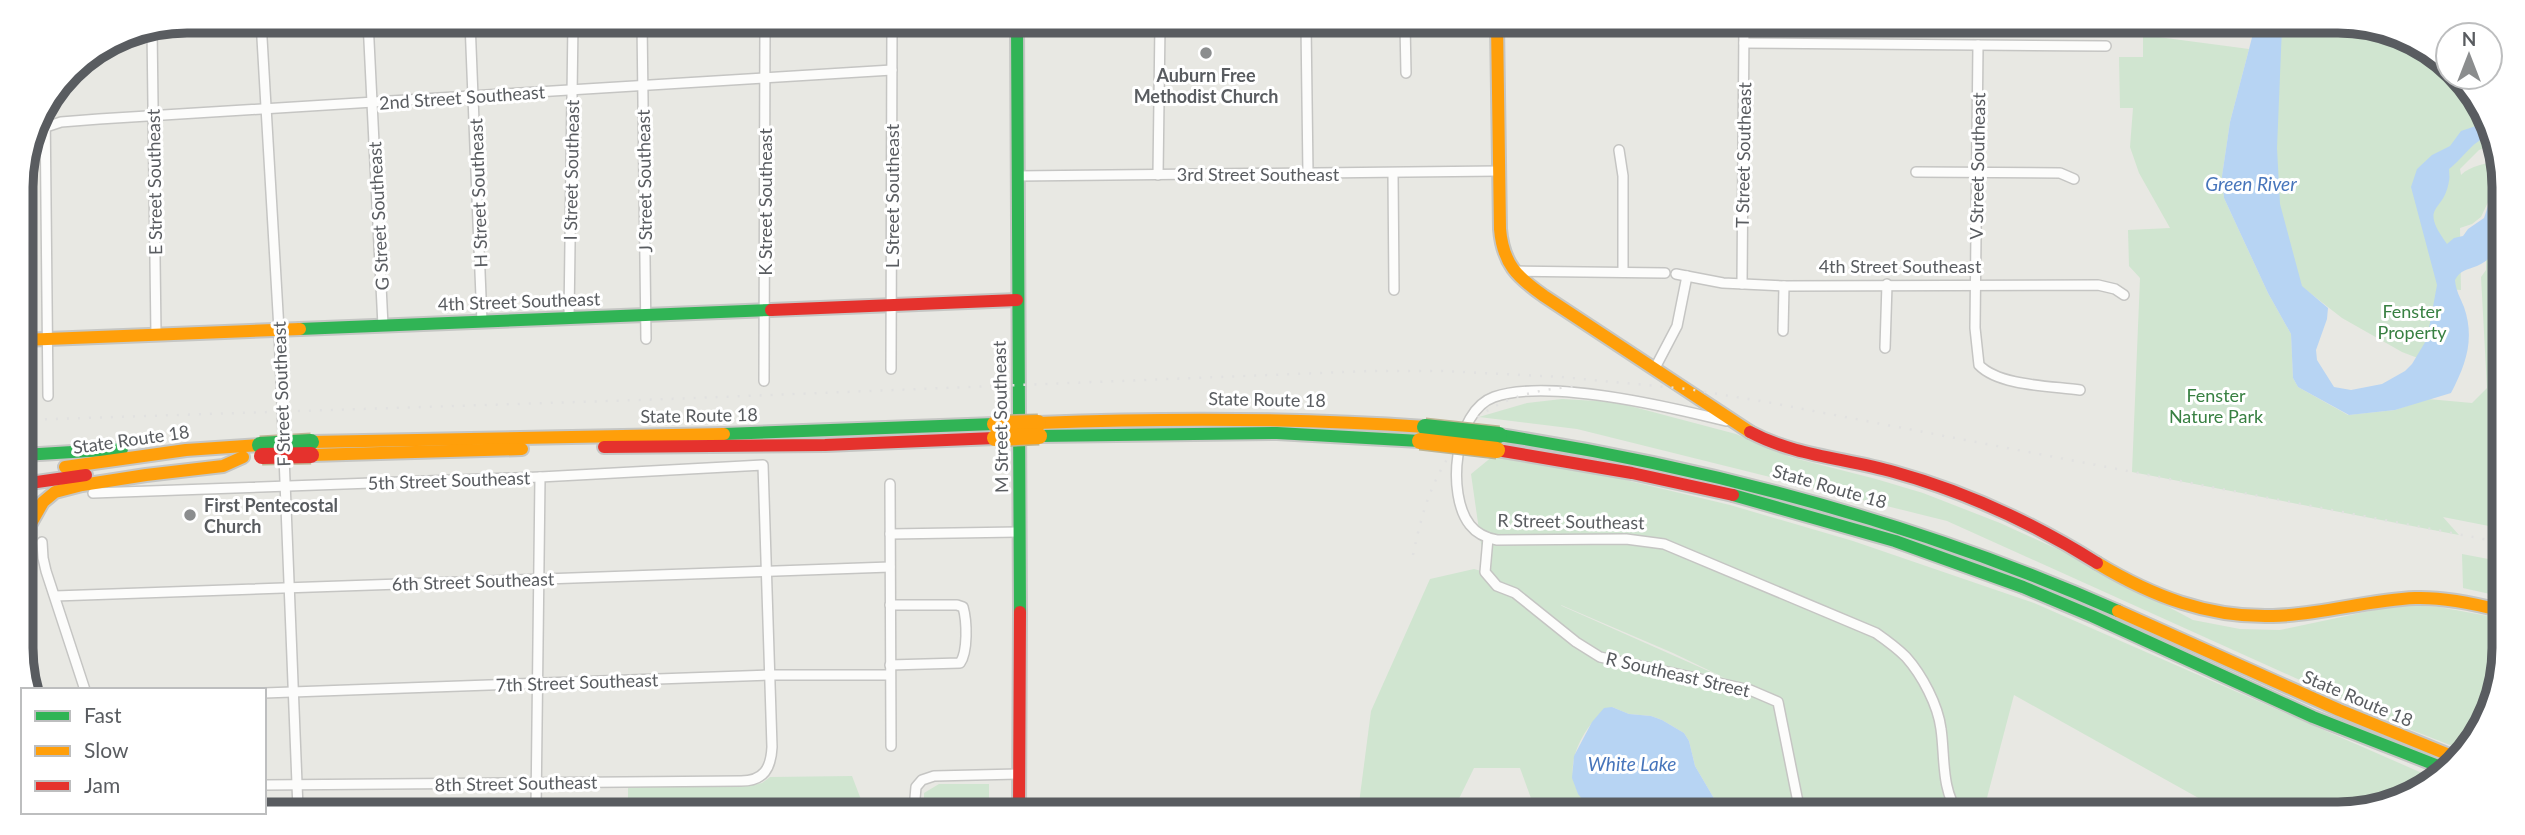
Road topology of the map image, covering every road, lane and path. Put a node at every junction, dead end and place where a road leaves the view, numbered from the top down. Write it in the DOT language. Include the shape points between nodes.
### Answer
graph roads {
  1 [pos="1306,33"];
  2 [pos="1405,33"];
  3 [pos="1497,33"];
  4 [pos="1744,33"];
  5 [pos="262,34"];
  6 [pos="369,34"];
  7 [pos="471,34"];
  8 [pos="573,34"];
  9 [pos="642,34"];
  10 [pos="765,34"];
  11 [pos="892,34"];
  12 [pos="1017,34"];
  13 [pos="1160,34"];
  14 [pos="152,37"];
  15 [pos="1744,43"];
  16 [pos="1978,45"];
  17 [pos="2106,46"];
  18 [pos="892,70"];
  19 [pos="1406,73"];
  20 [pos="765,78"];
  21 [pos="643,86"];
  22 [pos="572,90"];
  23 [pos="474,97"];
  24 [pos="373,103"];
  25 [pos="266,110"];
  26 [pos="153,116"];
  27 [pos="46,127"];
  28 [pos="1619,150"];
  29 [pos="1499,171"];
  30 [pos="1916,172"];
  31 [pos="1977,172"];
  32 [pos="1393,173"];
  33 [pos="1308,174"];
  34 [pos="1158,175"];
  35 [pos="1017,176"];
  36 [pos="2074,179"];
  37 [pos="1514,271"];
  38 [pos="1623,272"];
  39 [pos="1665,274"];
  40 [pos="1676,274"];
  41 [pos="1687,276"];
  42 [pos="1742,284"];
  43 [pos="1887,284"];
  44 [pos="1976,285"];
  45 [pos="1784,286"];
  46 [pos="1395,290"];
  47 [pos="2124,295"];
  48 [pos="1017,300"];
  49 [pos="891,305"];
  50 [pos="764,311"];
  51 [pos="646,315"];
  52 [pos="569,318"];
  53 [pos="482,322"];
  54 [pos="383,326"];
  55 [pos="279,330"];
  56 [pos="1783,331"];
  57 [pos="156,335"];
  58 [pos="48,339"];
  59 [pos="646,339"];
  60 [pos="34,340"];
  61 [pos="1885,348"];
  62 [pos="1656,368"];
  63 [pos="891,369"];
  64 [pos="764,381"];
  65 [pos="2080,390"];
  66 [pos="48,396"];
  67 [pos="1728,421"];
  68 [pos="1498,442"];
  69 [pos="205,449"];
  70 [pos="261,450"];
  71 [pos="33,454"];
  72 [pos="243,457"];
  73 [pos="33,472"];
  74 [pos="540,477"];
  75 [pos="33,483"];
  76 [pos="890,484"];
  77 [pos="284,485"];
  78 [pos="93,493"];
  79 [pos="33,519"];
  80 [pos="1020,532"];
  81 [pos="890,534"];
  82 [pos="1488,538"];
  83 [pos="42,542"];
  84 [pos="890,567"];
  85 [pos="766,569"];
  86 [pos="539,579"];
  87 [pos="289,588"];
  88 [pos="55,596"];
  89 [pos="890,605"];
  90 [pos="2492,608"];
  91 [pos="890,670"];
  92 [pos="770,675"];
  93 [pos="537,683"];
  94 [pos="84,688"];
  95 [pos="294,692"];
  96 [pos="266,693"];
  97 [pos="891,746"];
  98 [pos="2449,755"];
  99 [pos="2437,766"];
  100 [pos="1019,774"];
  101 [pos="536,782"];
  102 [pos="266,785"];
  103 [pos="298,785"];
  104 [pos="1798,801"];
  105 [pos="1951,801"];
  106 [pos="298,802"];
  107 [pos="536,802"];
  108 [pos="914,802"];
  109 [pos="1019,802"];
  1 -- 33 [label="street"];
  2 -- 19 [label="street"];
  3 -- 29 [label="main road"];
  4 -- 15 [label="street, T Street Southeast"];
  5 -- 25 [label="street, F Street Southeast"];
  6 -- 24 [label="street, G Street Southeast"];
  7 -- 23 [label="street, H Street Southeast"];
  8 -- 22 [label="street, I Street Southeast"];
  9 -- 21 [label="street, J Street Southeast"];
  10 -- 20 [label="street, K Street Southeast"];
  11 -- 18 [label="street, L Street Southeast"];
  12 -- 35 [label="main road, M Street Southeast"];
  13 -- 34 [label="street"];
  14 -- 26 [label="street, E Street Southeast"];
  15 -- 16 [label="street"];
  15 -- 42 [label="street, T Street Southeast"];
  16 -- 17 [label="street"];
  16 -- 31 [label="street, V Street Southeast"];
  18 -- 20 [label="street, 2nd Street Southeast"];
  18 -- 49 [label="street, L Street Southeast"];
  20 -- 21 [label="street, 2nd Street Southeast"];
  20 -- 50 [label="street, K Street Southeast"];
  21 -- 22 [label="street, 2nd Street Southeast"];
  21 -- 51 [label="street, J Street Southeast"];
  22 -- 23 [label="street, 2nd Street Southeast"];
  22 -- 52 [label="street, I Street Southeast"];
  23 -- 24 [label="street, 2nd Street Southeast"];
  23 -- 53 [label="street, H Street Southeast"];
  24 -- 25 [label="street, 2nd Street Southeast"];
  24 -- 54 [label="street, G Street Southeast"];
  25 -- 26 [label="street, 2nd Street Southeast"];
  25 -- 55 [label="street, F Street Southeast"];
  26 -- 27 [label="street, 2nd Street Southeast"];
  26 -- 57 [label="street, E Street Southeast"];
  27 -- 58 [label="street"];
  28 -- 38 [label="street"];
  29 -- 32 [label="street, 3rd Street Southeast"];
  29 -- 37 [label="main road" via="1502,250"];
  30 -- 31 [label="street"];
  31 -- 36 [label="street" via="2060,173"];
  31 -- 44 [label="street, V Street Southeast"];
  32 -- 33 [label="street, 3rd Street Southeast"];
  32 -- 46 [label="street"];
  33 -- 34 [label="street, 3rd Street Southeast"];
  34 -- 35 [label="street, 3rd Street Southeast"];
  35 -- 48 [label="main road, M Street Southeast"];
  37 -- 38 [label="street"];
  37 -- 62 [label="main road" via="1534,290"];
  38 -- 39 [label="street"];
  40 -- 41 [label="street, 4th Street Southeast"];
  41 -- 42 [label="street, 4th Street Southeast"];
  41 -- 62 [label="street" via="1677,326"];
  42 -- 45 [label="street, 4th Street Southeast"];
  43 -- 44 [label="street, 4th Street Southeast"];
  43 -- 45 [label="street, 4th Street Southeast"];
  43 -- 61 [label="street"];
  44 -- 47 [label="street, 4th Street Southeast" via="2098,285"];
  44 -- 65 [label="street, V Street Southeast" via="1979,365 2013,380"];
  45 -- 56 [label="street"];
  48 -- 49 [label="main road, 4th Street Southeast"];
  48 -- 80 [label="main road, M Street Southeast"];
  49 -- 50 [label="main road, 4th Street Southeast"];
  49 -- 63 [label="street, L Street Southeast"];
  50 -- 51 [label="main road, 4th Street Southeast"];
  50 -- 64 [label="street, K Street Southeast"];
  51 -- 52 [label="main road, 4th Street Southeast"];
  51 -- 59 [label="street, J Street Southeast"];
  52 -- 53 [label="main road, 4th Street Southeast"];
  53 -- 54 [label="main road, 4th Street Southeast"];
  54 -- 55 [label="main road, 4th Street Southeast"];
  55 -- 57 [label="main road, 4th Street Southeast"];
  55 -- 77 [label="street, F Street Southeast"];
  57 -- 58 [label="main road, 4th Street Southeast"];
  58 -- 60 [label="main road, 4th Street Southeast"];
  58 -- 66 [label="street"];
  62 -- 67 [label="main road"];
  67 -- 82 [label="street, R Street Southeast" via="1580,393 1517,392 1492,398 1477,407 1467,421 1458,466 1465,517"];
  67 -- 90 [label="main road" via="1786,447 1895,472 2008,513 2147,591 2210,611 2277,617 2422,598"];
  68 -- 70 [label="main road, State Route 18, bridge" via="1422,434 1038,430 812,445"];
  68 -- 98 [label="main road, State Route 18" via="1594,449 1684,467 1904,528 2040,578 2319,703"];
  68 -- 99 [label="main road, State Route 18" via="1734,493 1939,555 2105,621 2294,709"];
  69 -- 70 [label="main road, State Route 18"];
  69 -- 71 [label="main road" via="178,445"];
  69 -- 73 [label="main road, State Route 18"];
  70 -- 72 [label="main road, State Route 18"];
  72 -- 75 [label="main road, State Route 18"];
  72 -- 79 [label="main road" via="223,466 55,492"];
  74 -- 77 [label="street, 5th Street Southeast"];
  74 -- 85 [label="street, 5th Street Southeast" via="763,465"];
  74 -- 86 [label="street"];
  76 -- 81 [label="street"];
  77 -- 78 [label="street, 5th Street Southeast"];
  77 -- 87 [label="street, F Street Southeast"];
  80 -- 81 [label="street"];
  80 -- 100 [label="main road, M Street Southeast"];
  81 -- 84 [label="street"];
  82 -- 104 [label="street, R Southeast Street" via="1485,572 1497,586 1515,593 1600,657 1750,690 1778,702"];
  82 -- 105 [label="street, R Street Southeast" via="1626,539 1664,544 1876,633 1906,657 1927,688 1941,727"];
  83 -- 88 [label="street"];
  84 -- 85 [label="street, 6th Street Southeast"];
  84 -- 89 [label="street"];
  85 -- 86 [label="street, 6th Street Southeast"];
  85 -- 92 [label="street"];
  86 -- 87 [label="street, 6th Street Southeast"];
  86 -- 93 [label="street"];
  87 -- 88 [label="street, 6th Street Southeast"];
  87 -- 95 [label="street, F Street Southeast"];
  88 -- 94 [label="street"];
  89 -- 91 [label="street"];
  89 -- 91 [label="street, 7th Street Southeast" via="957,605 965,614 962,662"];
  91 -- 92 [label="street, 7th Street Southeast"];
  91 -- 97 [label="street"];
  92 -- 93 [label="street, 7th Street Southeast"];
  92 -- 101 [label="street, 8th Street Southeast" via="772,757 765,774 750,781"];
  93 -- 95 [label="street, 7th Street Southeast"];
  93 -- 101 [label="street"];
  95 -- 96 [label="street, 7th Street Southeast"];
  95 -- 103 [label="street, F Street Southeast"];
  100 -- 108 [label="street" via="936,775 917,785"];
  100 -- 109 [label="main road, M Street Southeast"];
  101 -- 103 [label="street, 8th Street Southeast"];
  101 -- 107 [label="street"];
  102 -- 103 [label="street, 8th Street Southeast"];
  103 -- 106 [label="street, F Street Southeast"];
}
